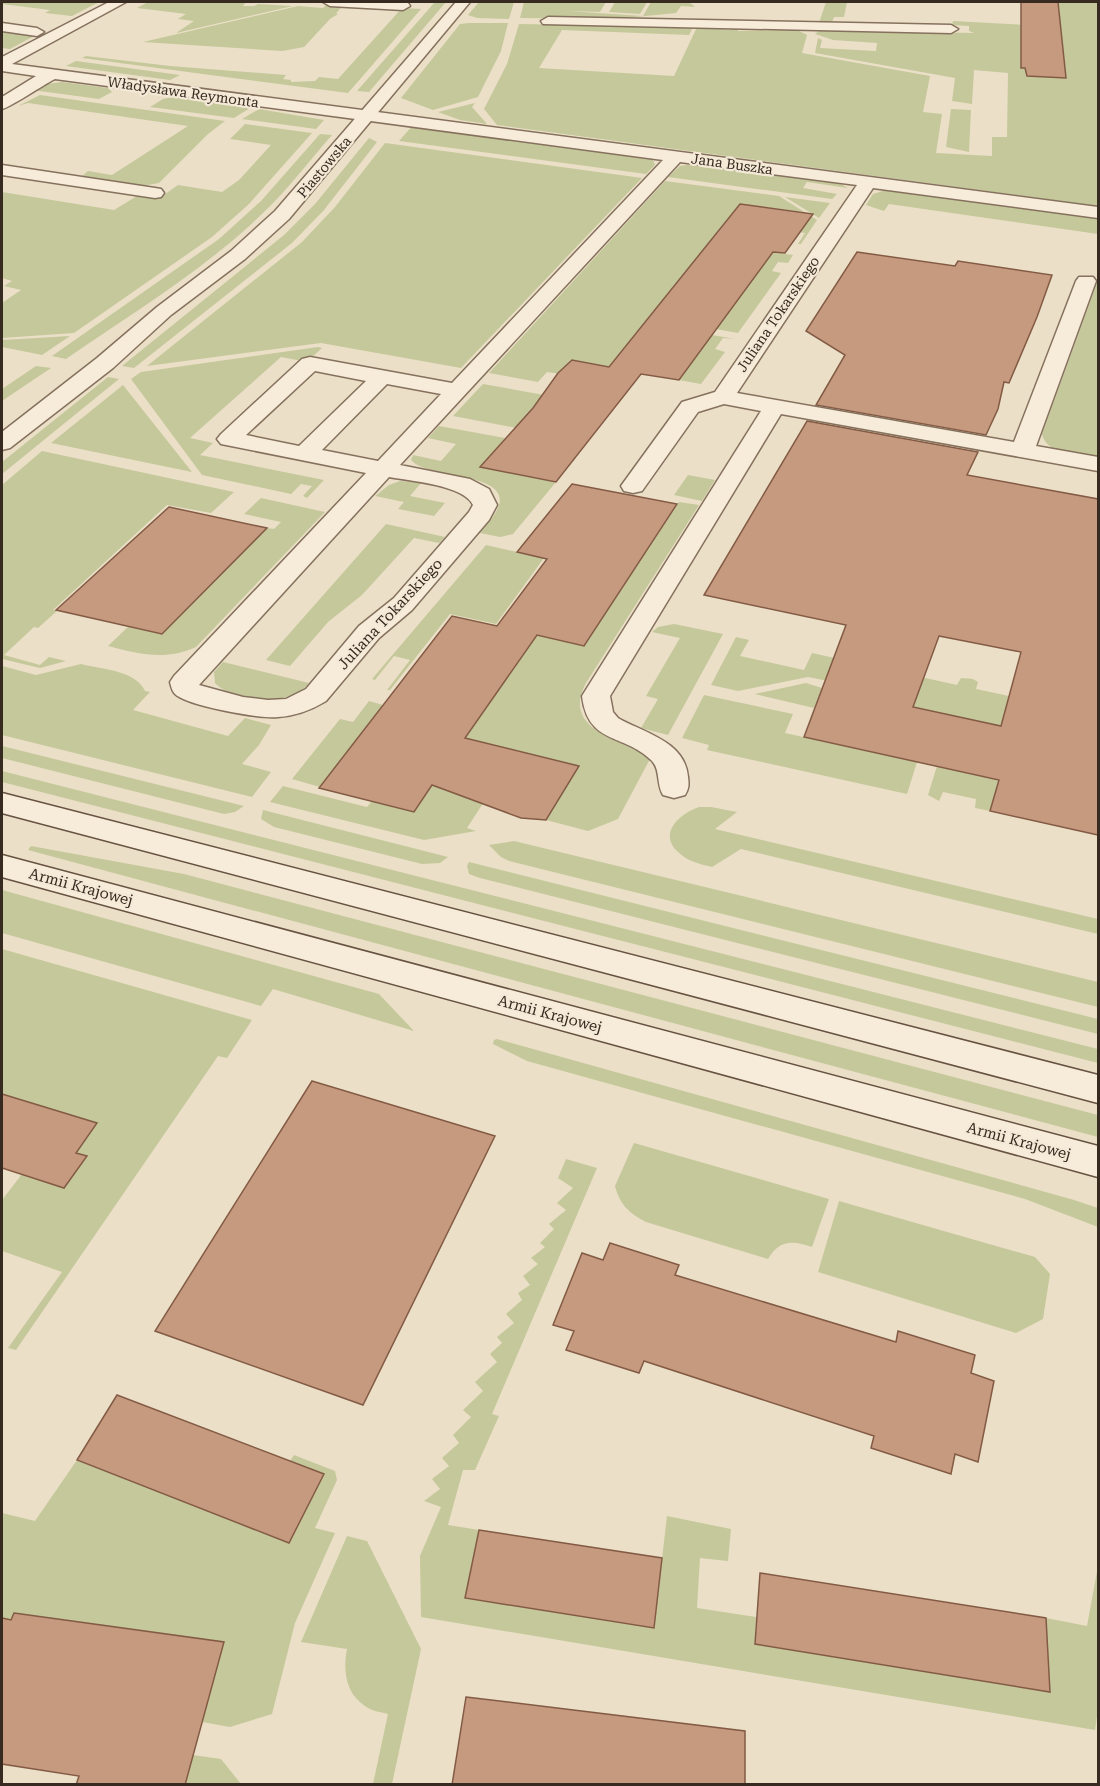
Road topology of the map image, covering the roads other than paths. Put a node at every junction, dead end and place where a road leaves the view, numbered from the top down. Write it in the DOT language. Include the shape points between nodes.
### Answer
graph roads {
  1 [pos="119,2"];
  2 [pos="330,2"];
  3 [pos="463,2"];
  4 [pos="403,6"];
  5 [pos="548,21"];
  6 [pos="2,27"];
  7 [pos="951,29"];
  8 [pos="37,32"];
  9 [pos="2,63"];
  10 [pos="2,67"];
  11 [pos="52,74"];
  12 [pos="2,104"];
  13 [pos="365,116"];
  14 [pos="676,156"];
  15 [pos="2,170"];
  16 [pos="868,182"];
  17 [pos="155,193"];
  18 [pos="1098,212"];
  19 [pos="1086,281"];
  20 [pos="164,311"];
  21 [pos="80,357"];
  22 [pos="382,377"];
  23 [pos="52,378"];
  24 [pos="456,390"];
  25 [pos="723,397"];
  26 [pos="775,406"];
  27 [pos="2,417"];
  28 [pos="2,443"];
  29 [pos="1023,451"];
  30 [pos="304,454"];
  31 [pos="1098,464"];
  32 [pos="384,469"];
  33 [pos="633,486"];
  34 [pos="674,788"];
  35 [pos="2,803"];
  36 [pos="2,866"];
  37 [pos="1098,1089"];
  38 [pos="1098,1162"];
  1 -- 9 [label="street"];
  2 -- 4 [label="street"];
  3 -- 13 [label="street, Piastowska"];
  5 -- 7 [label="street" via="789,20"];
  6 -- 8 [label="street"];
  10 -- 11 [label="street, Władysława Reymonta"];
  11 -- 12 [label="street"];
  11 -- 13 [label="street, Władysława Reymonta"];
  13 -- 14 [label="street, Jana Buszka"];
  13 -- 20 [label="street, Piastowska" via="282,215 238,255"];
  14 -- 16 [label="street, Jana Buszka"];
  14 -- 24 [label="street, Juliana Tokarskiego"];
  15 -- 17 [label="street"];
  16 -- 18 [label="street, Jana Buszka"];
  16 -- 25 [label="street, Juliana Tokarskiego"];
  19 -- 29 [label="street"];
  20 -- 21 [label="street, Piastowska"];
  20 -- 28 [label="street, Piastowska" via="105,363"];
  22 -- 24 [label="street, Juliana Tokarskiego"];
  22 -- 30 [label="street"];
  22 -- 30 [label="street, Juliana Tokarskiego" via="310,364 229,439"];
  23 -- 27 [label="street"];
  24 -- 32 [label="street, Juliana Tokarskiego"];
  25 -- 26 [label="street"];
  25 -- 33 [label="street" via="690,407"];
  26 -- 29 [label="street"];
  26 -- 34 [label="street" via="596,696 599,713 609,725 669,758 675,774"];
  29 -- 31 [label="street"];
  30 -- 32 [label="street, Juliana Tokarskiego"];
  32 -- 32 [label="street, Juliana Tokarskiego" via="184,682 186,689 252,709 284,709 306,702 369,632 403,604 484,509 483,497 466,485"];
  35 -- 37 [label="street"];
  36 -- 38 [label="street, Armii Krajowej"];
}
